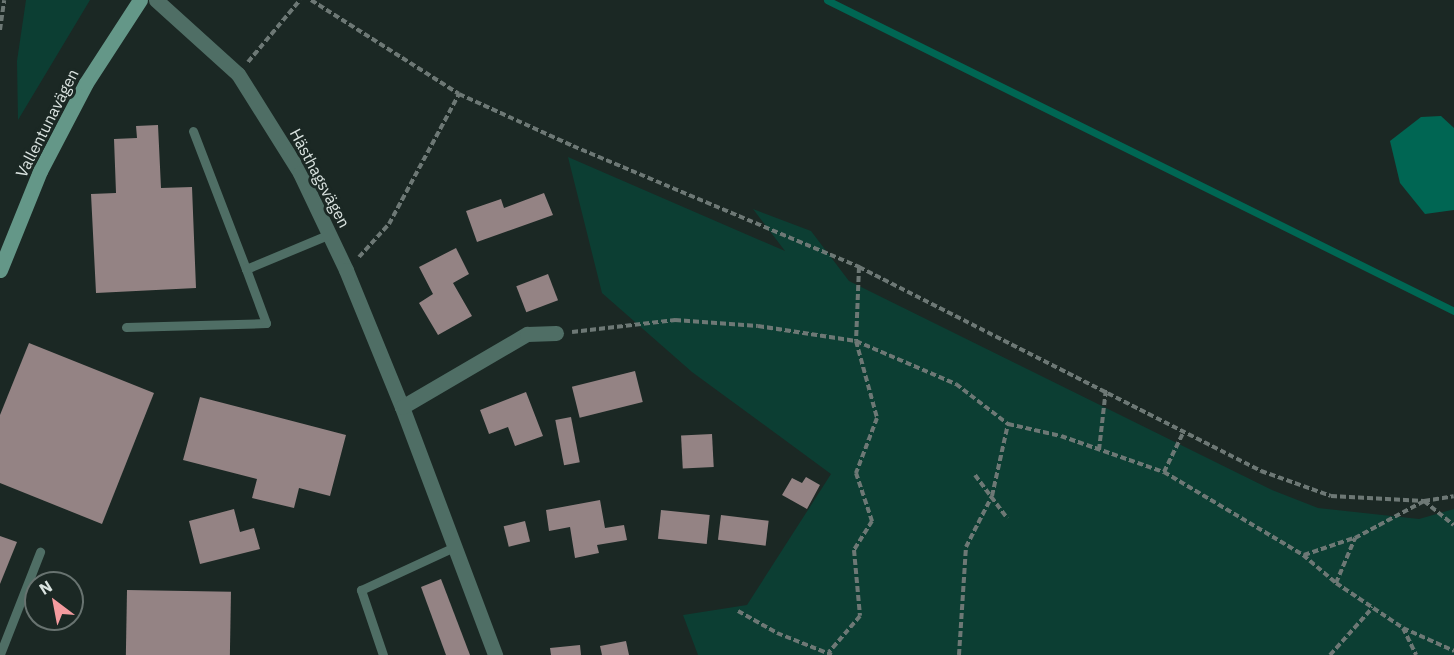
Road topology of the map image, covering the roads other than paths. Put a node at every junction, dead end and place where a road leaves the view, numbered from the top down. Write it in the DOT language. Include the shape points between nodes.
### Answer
graph roads {
  1 [pos="140,0"];
  2 [pos="156,0"];
  3 [pos="193,131"];
  4 [pos="330,234"];
  5 [pos="246,269"];
  6 [pos="0,270"];
  7 [pos="126,327"];
  8 [pos="556,333"];
  9 [pos="402,407"];
  10 [pos="454,547"];
  11 [pos="40,552"];
  12 [pos="0,654"];
  13 [pos="383,655"];
  14 [pos="495,655"];
  1 -- 6 [label="main road, Vallentunavägen" via="81,93 40,171"];
  2 -- 4 [label="street, Hästhagsvägen" via="238,74 300,173"];
  3 -- 5 [label="lane"];
  4 -- 5 [label="lane"];
  4 -- 9 [label="street, Hästhagsvägen"];
  5 -- 7 [label="lane" via="266,323"];
  8 -- 9 [label="street" via="527,334"];
  9 -- 10 [label="street, Hästhagsvägen"];
  10 -- 13 [label="lane" via="361,590"];
  10 -- 14 [label="street, Hästhagsvägen"];
  11 -- 12 [label="lane"];
}
